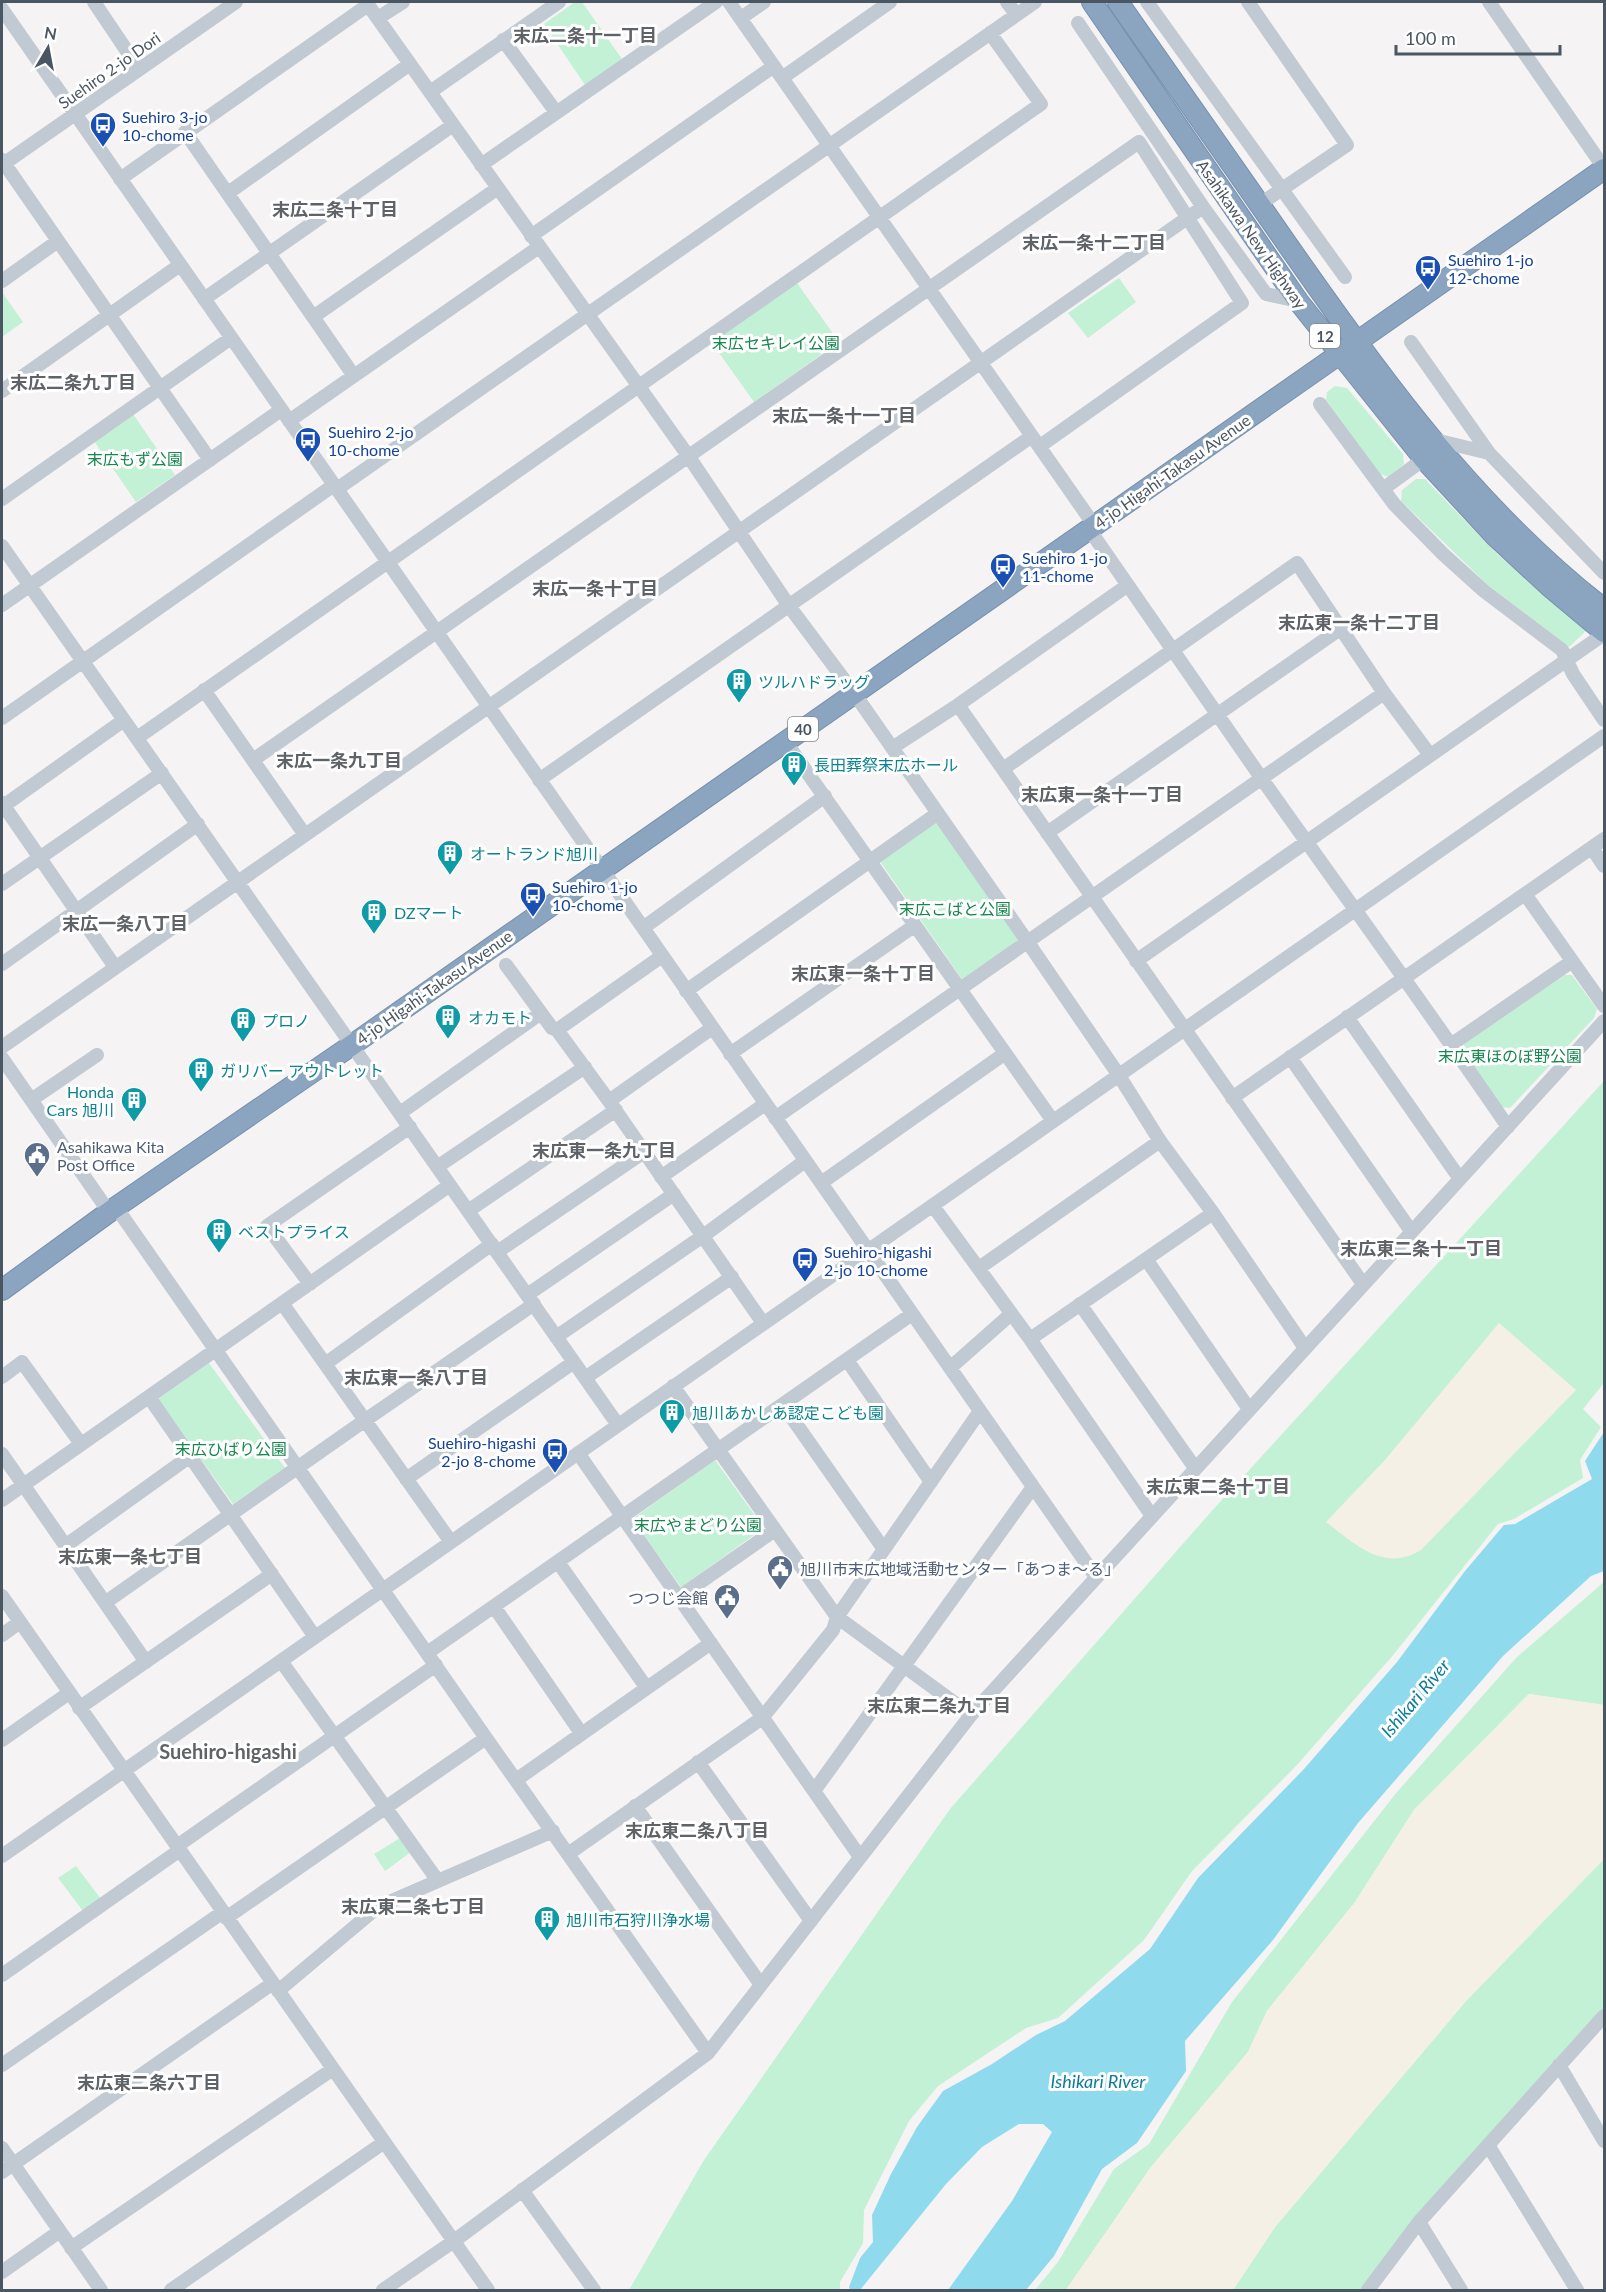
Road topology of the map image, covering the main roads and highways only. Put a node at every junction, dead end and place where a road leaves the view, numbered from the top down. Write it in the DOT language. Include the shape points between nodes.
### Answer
graph roads {
  1 [pos="1092,2"];
  2 [pos="1118,2"];
  3 [pos="1605,168"];
  4 [pos="1356,342"];
  5 [pos="1339,355"];
  6 [pos="1605,609"];
  7 [pos="1605,633"];
  8 [pos="2,1290"];
  1 -- 5 [label="highway, Asahikawa New Highway / 12"];
  2 -- 4 [label="highway, Asahikawa New Highway / 12"];
  3 -- 4 [label="highway, 4-jo Higahi-Takasu Avenue / 40"];
  4 -- 5 [label="highway, 4-jo Higahi-Takasu Avenue / 40"];
  4 -- 6 [label="highway, Asahikawa New Highway / 12" via="1431,439 1502,519"];
  5 -- 7 [label="highway, Asahikawa New Highway / 12" via="1424,459 1496,537"];
  5 -- 8 [label="highway, 4-jo Higahi-Takasu Avenue / 40"];
}
